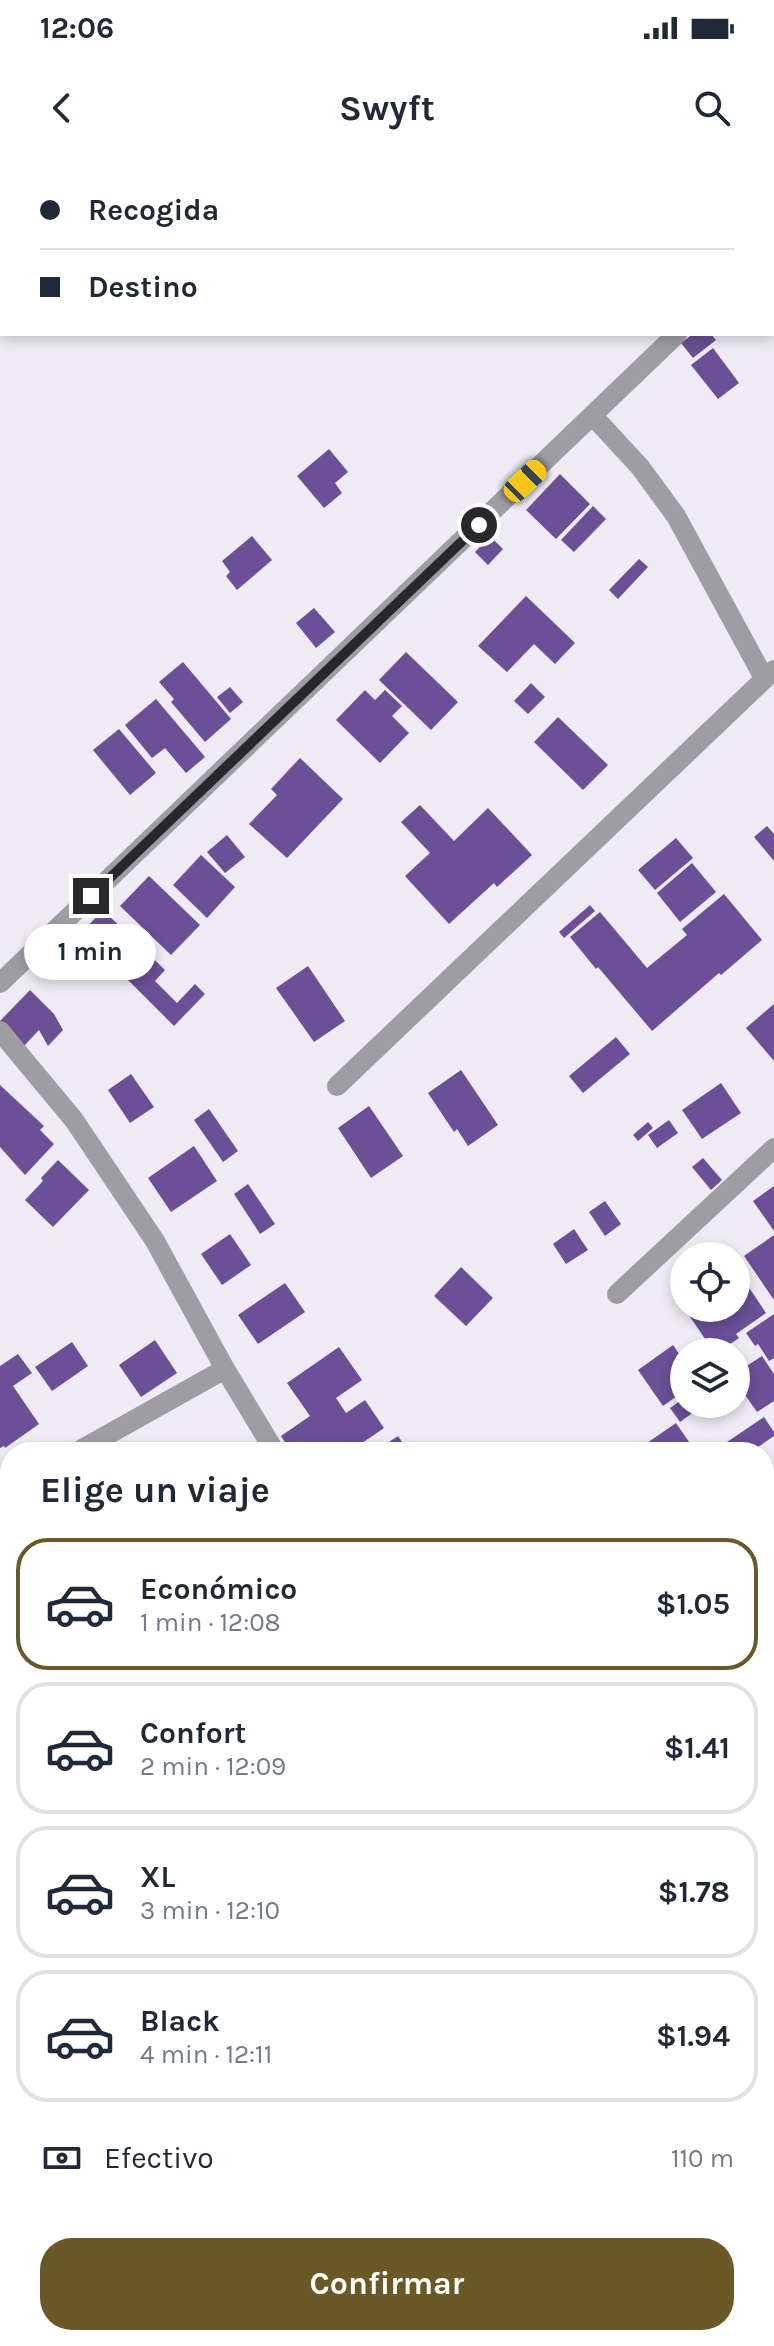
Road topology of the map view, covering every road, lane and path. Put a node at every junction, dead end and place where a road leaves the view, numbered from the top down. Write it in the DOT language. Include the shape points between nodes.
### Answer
graph roads {
  1 [pos="675,336"];
  2 [pos="593,416"];
  3 [pos="769,674"];
  4 [pos="0,983"];
  5 [pos="0,1031"];
  6 [pos="337,1086"];
  7 [pos="774,1148"];
  8 [pos="617,1294"];
  9 [pos="225,1369"];
  10 [pos="95,1442"];
  11 [pos="269,1442"];
  1 -- 2 [label="street"];
  2 -- 3 [label="street" via="676,516"];
  2 -- 4 [label="street"];
  3 -- 6 [label="street"];
  5 -- 9 [label="street" via="74,1120 155,1241"];
  7 -- 8 [label="street"];
  9 -- 10 [label="street"];
  9 -- 11 [label="street"];
}
